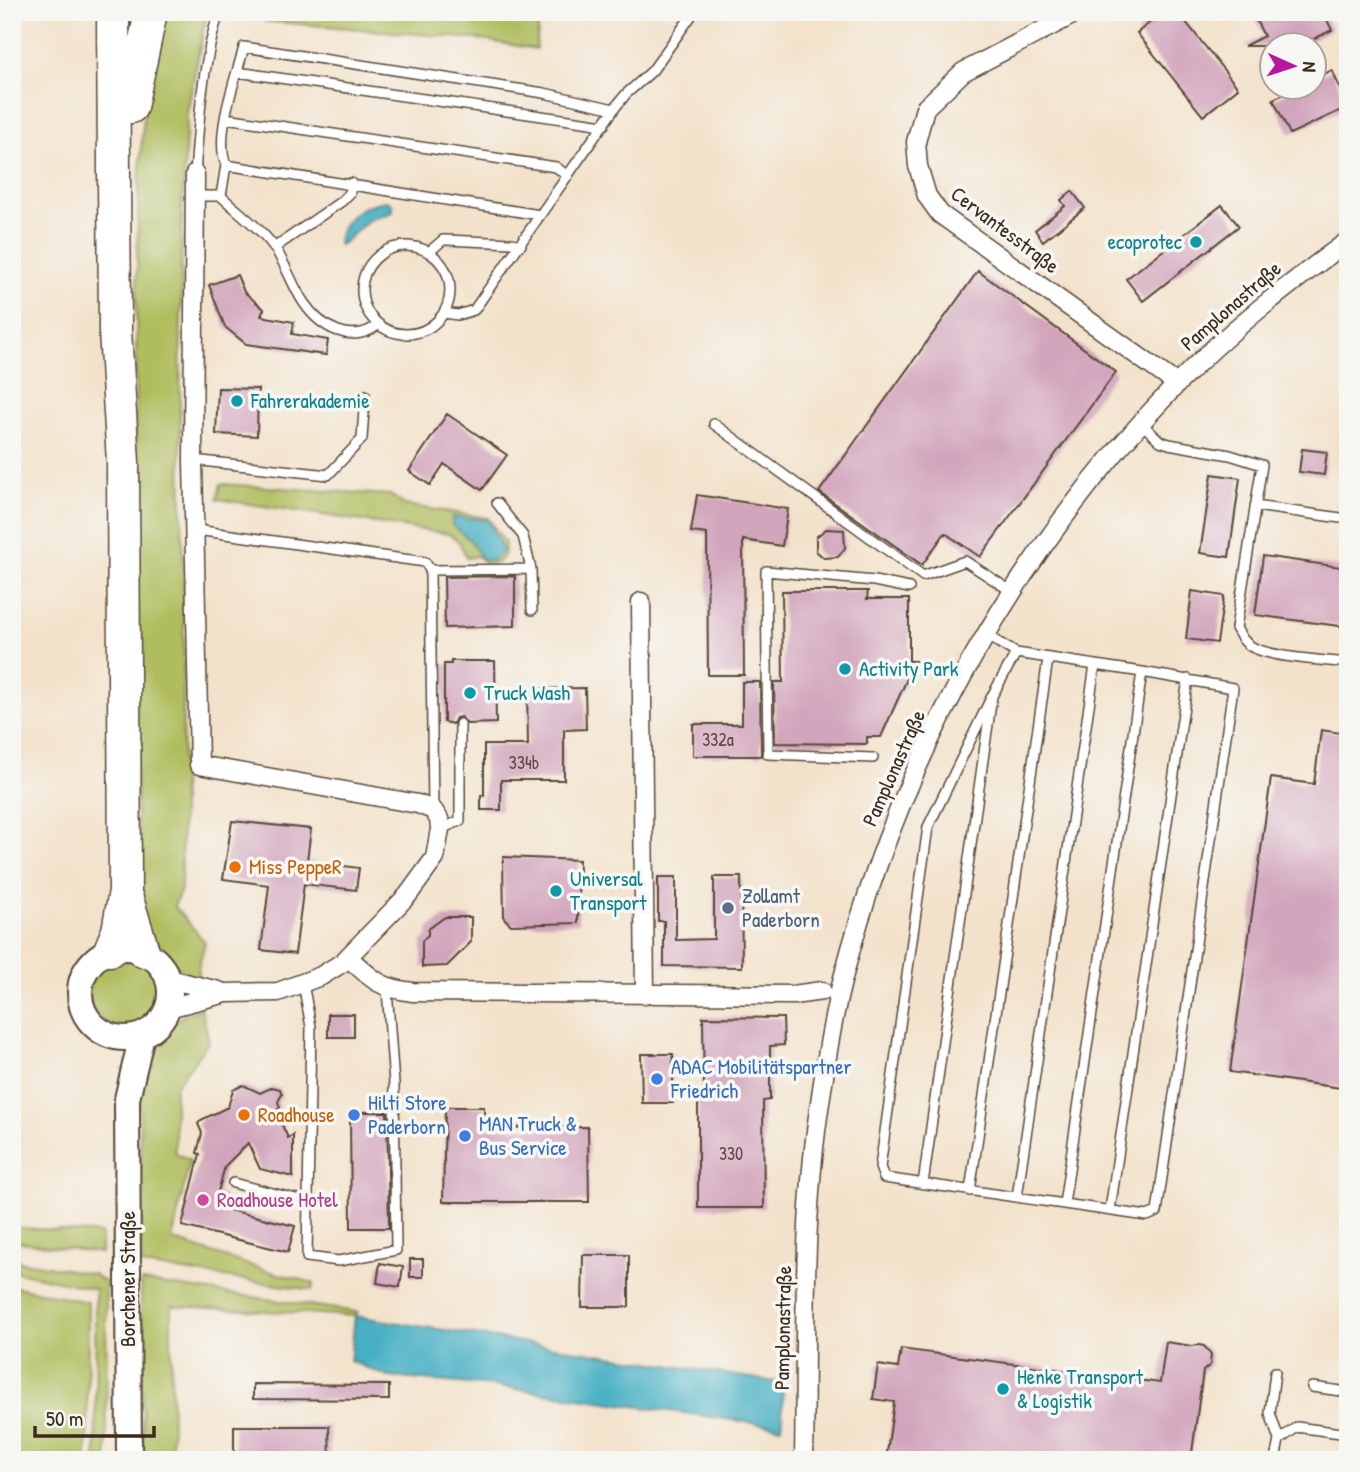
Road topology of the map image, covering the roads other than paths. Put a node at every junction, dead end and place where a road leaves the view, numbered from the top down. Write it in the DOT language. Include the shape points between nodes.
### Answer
graph roads {
  1 [pos="99,12"];
  2 [pos="113,12"];
  3 [pos="131,12"];
  4 [pos="151,12"];
  5 [pos="219,12"];
  6 [pos="694,12"];
  7 [pos="1078,12"];
  8 [pos="237,72"];
  9 [pos="614,109"];
  10 [pos="122,118"];
  11 [pos="226,118"];
  12 [pos="604,125"];
  13 [pos="226,165"];
  14 [pos="195,174"];
  15 [pos="568,176"];
  16 [pos="351,183"];
  17 [pos="196,196"];
  18 [pos="221,196"];
  19 [pos="540,215"];
  20 [pos="1348,241"];
  21 [pos="521,246"];
  22 [pos="274,248"];
  23 [pos="429,252"];
  24 [pos="444,313"];
  25 [pos="378,325"];
  26 [pos="1177,383"];
  27 [pos="365,395"];
  28 [pos="713,424"];
  29 [pos="1141,424"];
  30 [pos="193,460"];
  31 [pos="497,503"];
  32 [pos="1255,506"];
  33 [pos="1348,519"];
  34 [pos="196,530"];
  35 [pos="531,569"];
  36 [pos="430,570"];
  37 [pos="909,588"];
  38 [pos="1011,591"];
  39 [pos="642,602"];
  40 [pos="532,610"];
  41 [pos="985,634"];
  42 [pos="1016,653"];
  43 [pos="1048,659"];
  44 [pos="1348,663"];
  45 [pos="1095,665"];
  46 [pos="1142,671"];
  47 [pos="1188,679"];
  48 [pos="992,696"];
  49 [pos="460,724"];
  50 [pos="873,758"];
  51 [pos="433,810"];
  52 [pos="440,829"];
  53 [pos="125,891"];
  54 [pos="110,950"];
  55 [pos="143,951"];
  56 [pos="348,957"];
  57 [pos="168,979"];
  58 [pos="303,984"];
  59 [pos="387,989"];
  60 [pos="822,992"];
  61 [pos="226,993"];
  62 [pos="645,995"];
  63 [pos="168,1008"];
  64 [pos="142,1035"];
  65 [pos="110,1036"];
  66 [pos="127,1099"];
  67 [pos="233,1183"];
  68 [pos="923,1184"];
  69 [pos="970,1191"];
  70 [pos="1017,1197"];
  71 [pos="308,1202"];
  72 [pos="1063,1204"];
  73 [pos="1110,1210"];
  74 [pos="1275,1372"];
  75 [pos="1312,1387"];
  76 [pos="1348,1392"];
  77 [pos="1348,1434"];
  78 [pos="1279,1440"];
  79 [pos="129,1460"];
  80 [pos="804,1460"];
  81 [pos="1275,1460"];
  1 -- 10 [label="highway"];
  2 -- 10 [label="highway"];
  3 -- 10 [label="highway"];
  4 -- 10 [label="highway"];
  5 -- 14 [label="lane" via="200,108"];
  6 -- 9 [label="lane" via="652,71"];
  7 -- 26 [label="street, Cervantesstraße" via="963,72 925,108 916,142 926,196 940,214"];
  8 -- 9 [label="lane" via="244,47 544,93"];
  8 -- 11 [label="lane"];
  8 -- 12 [label="lane"];
  9 -- 12 [label="lane"];
  10 -- 53 [label="highway" via="131,332 122,463"];
  11 -- 13 [label="lane" via="222,151"];
  11 -- 15 [label="lane" via="556,167"];
  12 -- 15 [label="lane"];
  13 -- 16 [label="lane"];
  13 -- 18 [label="lane"];
  14 -- 17 [label="street"];
  15 -- 19 [label="lane"];
  16 -- 19 [label="lane"];
  16 -- 22 [label="lane" via="342,201"];
  17 -- 18 [label="lane"];
  17 -- 30 [label="street"];
  18 -- 22 [label="lane"];
  19 -- 21 [label="lane"];
  20 -- 26 [label="street, Pamplonastraße" via="1252,316"];
  21 -- 23 [label="lane" via="443,240"];
  21 -- 24 [label="lane" via="474,310"];
  22 -- 25 [label="lane" via="306,306 329,327 358,335"];
  23 -- 24 [label="lane" via="443,265 450,284"];
  23 -- 25 [label="lane" via="400,246 381,253 368,267 362,296"];
  24 -- 25 [label="lane" via="431,327 412,334"];
  26 -- 29 [label="street, Pamplonastraße"];
  27 -- 30 [label="lane" via="362,439 328,475"];
  28 -- 38 [label="lane" via="923,576 965,561"];
  29 -- 32 [label="lane" via="1160,441 1262,465"];
  29 -- 38 [label="street, Pamplonastraße" via="1054,529"];
  30 -- 34 [label="street"];
  31 -- 35 [label="lane" via="523,536"];
  32 -- 33 [label="lane"];
  32 -- 44 [label="lane" via="1236,628 1243,640 1270,653"];
  34 -- 36 [label="lane" via="425,562"];
  34 -- 51 [label="street" via="199,765"];
  35 -- 36 [label="lane"];
  35 -- 40 [label="lane"];
  36 -- 51 [label="lane"];
  37 -- 50 [label="lane" via="766,570 768,754"];
  38 -- 41 [label="street, Pamplonastraße"];
  39 -- 62 [label="street"];
  41 -- 42 [label="lane"];
  41 -- 80 [label="street, Pamplonastraße" via="894,820 839,996 811,1182"];
  42 -- 43 [label="lane"];
  42 -- 48 [label="lane"];
  43 -- 45 [label="lane"];
  43 -- 69 [label="lane"];
  45 -- 46 [label="lane"];
  45 -- 70 [label="lane"];
  46 -- 47 [label="lane"];
  46 -- 72 [label="lane"];
  47 -- 73 [label="lane"];
  47 -- 73 [label="lane" via="1233,688 1157,1212 1147,1216"];
  48 -- 68 [label="lane"];
  48 -- 68 [label="lane" via="928,827 880,1160 884,1178"];
  49 -- 52 [label="lane" via="460,821"];
  51 -- 52 [label="street"];
  52 -- 56 [label="street" via="435,858 408,895"];
  53 -- 54 [label="highway"];
  53 -- 55 [label="highway"];
  54 -- 55 [label="main road"];
  54 -- 65 [label="main road" via="88,966 79,993 88,1020"];
  55 -- 57 [label="main road" via="159,962"];
  56 -- 58 [label="street"];
  56 -- 59 [label="street"];
  57 -- 61 [label="street"];
  57 -- 63 [label="main road"];
  58 -- 61 [label="street" via="278,992"];
  58 -- 71 [label="lane" via="311,1027"];
  59 -- 62 [label="street"];
  59 -- 71 [label="lane" via="394,1084 396,1250 340,1261 307,1257"];
  60 -- 62 [label="street"];
  61 -- 63 [label="street"];
  63 -- 64 [label="main road" via="162,1020"];
  64 -- 65 [label="main road"];
  64 -- 66 [label="main road, Borchener Straße"];
  65 -- 66 [label="main road, Borchener Straße"];
  66 -- 79 [label="main road, Borchener Straße"];
  67 -- 71 [label="lane"];
  68 -- 69 [label="lane"];
  69 -- 70 [label="lane"];
  70 -- 72 [label="lane"];
  72 -- 73 [label="lane"];
  74 -- 78 [label="lane" via="1270,1413"];
  75 -- 76 [label="lane"];
  77 -- 78 [label="lane" via="1297,1427"];
  78 -- 81 [label="lane"];
}
